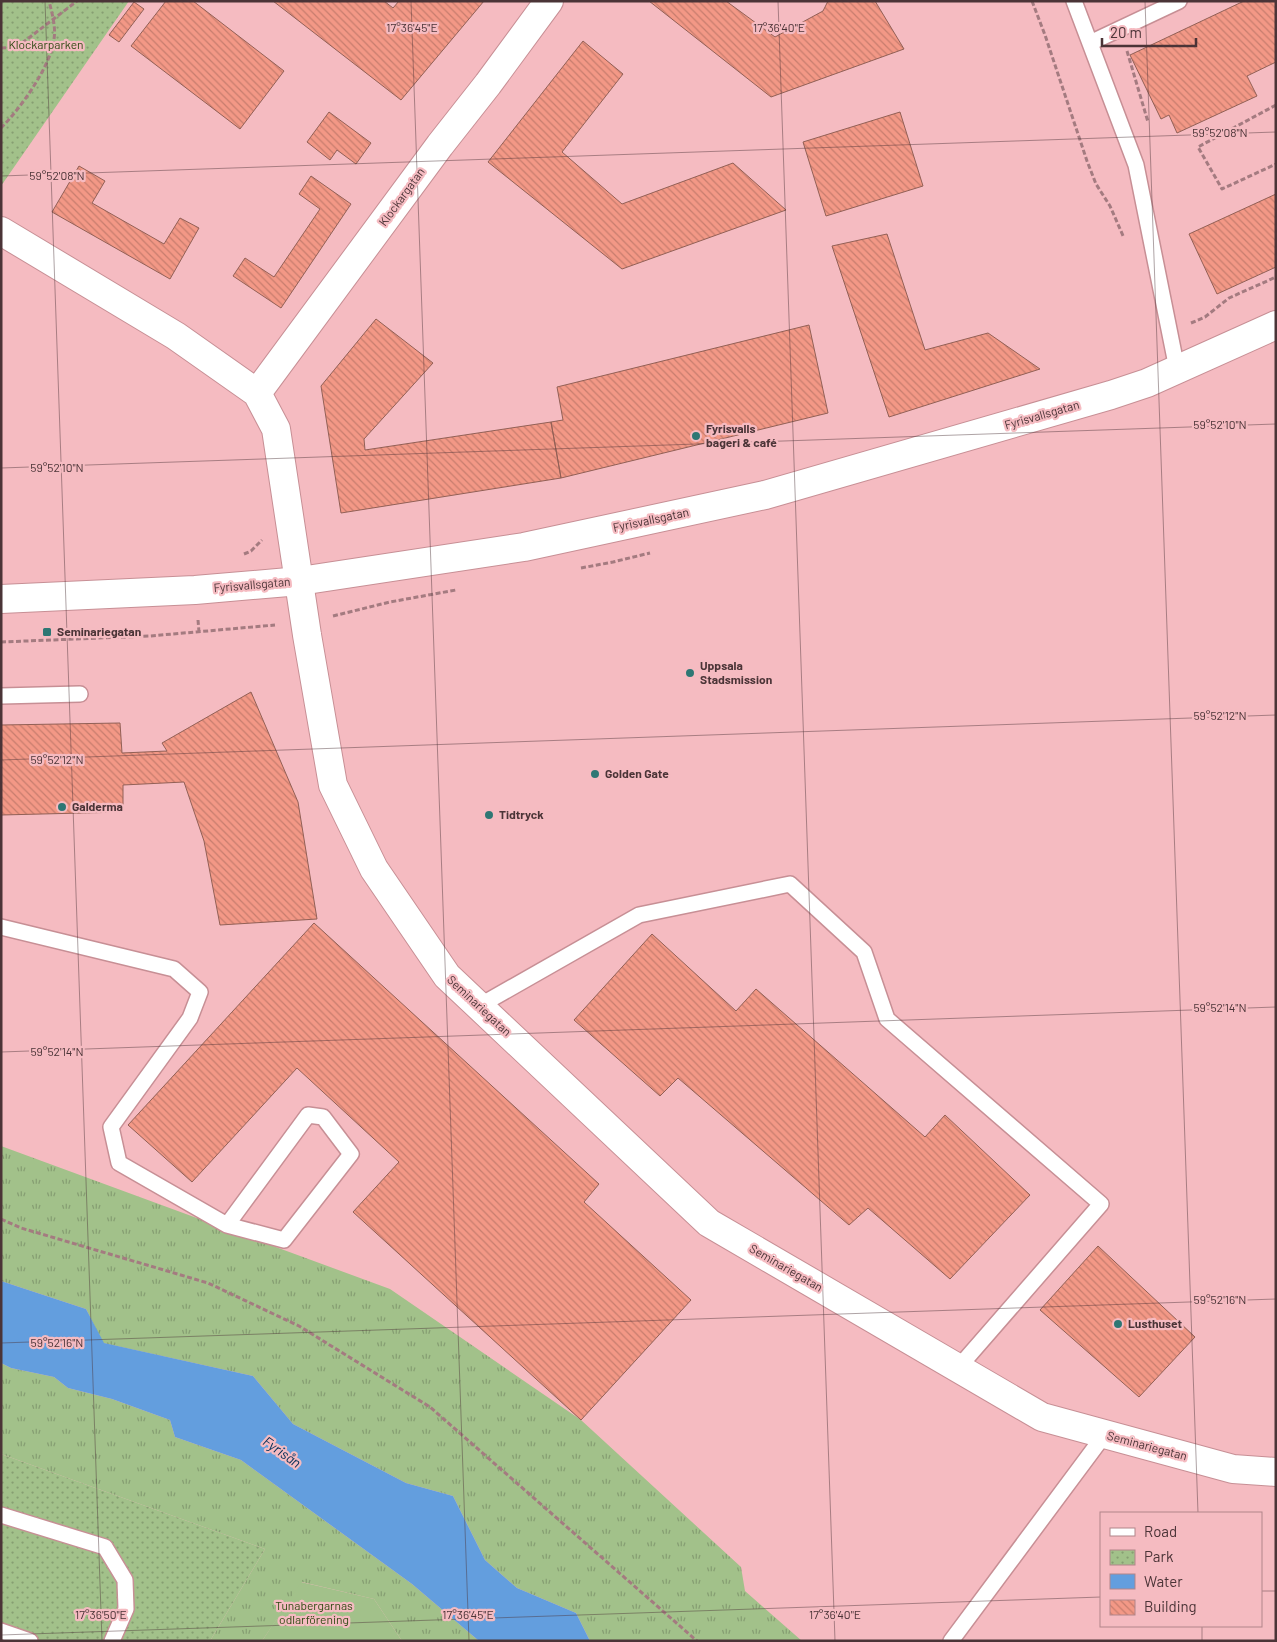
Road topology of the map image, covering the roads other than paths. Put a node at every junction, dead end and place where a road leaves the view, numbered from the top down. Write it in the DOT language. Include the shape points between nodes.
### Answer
graph roads {
  1 [pos="549,1"];
  2 [pos="1074,1"];
  3 [pos="1179,1"];
  4 [pos="1090,43"];
  5 [pos="1,231"];
  6 [pos="1276,325"];
  7 [pos="1177,369"];
  8 [pos="257,393"];
  9 [pos="300,581"];
  10 [pos="1,599"];
  11 [pos="80,694"];
  12 [pos="1,696"];
  13 [pos="1,927"];
  14 [pos="478,1006"];
  15 [pos="227,1225"];
  16 [pos="958,1368"];
  17 [pos="1105,1434"];
  18 [pos="1276,1472"];
  19 [pos="1,1515"];
  20 [pos="1,1631"];
  21 [pos="30,1641"];
  22 [pos="112,1641"];
  23 [pos="951,1641"];
  1 -- 8 [label="street, Klockargatan"];
  2 -- 4 [label="lane"];
  3 -- 4 [label="lane"];
  4 -- 7 [label="lane" via="1136,165"];
  5 -- 8 [label="street, Seminariegatan" via="176,336"];
  6 -- 7 [label="street, Fyrisvallsgatan"];
  7 -- 9 [label="street, Fyrisvallsgatan" via="1111,395 765,495 524,547"];
  8 -- 9 [label="street, Seminariegatan" via="276,429"];
  9 -- 10 [label="street, Fyrisvallsgatan" via="196,590"];
  9 -- 14 [label="street, Seminariegatan" via="333,785 374,869 447,976"];
  11 -- 12 [label="lane"];
  13 -- 15 [label="lane" via="174,969 200,992 190,1018 111,1128 119,1163"];
  14 -- 16 [label="street, Seminariegatan" via="709,1223"];
  14 -- 16 [label="lane" via="639,915 790,884 864,952 888,1019 1101,1204"];
  15 -- 15 [label="lane" via="308,1115 323,1117 351,1154 284,1240"];
  16 -- 17 [label="street, Seminariegatan" via="1042,1417"];
  17 -- 18 [label="street, Seminariegatan" via="1233,1469"];
  17 -- 23 [label="lane"];
  19 -- 22 [label="lane" via="105,1547 125,1580 126,1609"];
  20 -- 21 [label="lane"];
}
